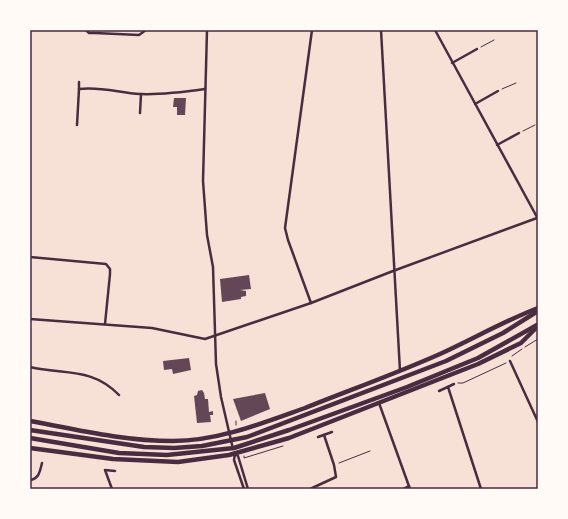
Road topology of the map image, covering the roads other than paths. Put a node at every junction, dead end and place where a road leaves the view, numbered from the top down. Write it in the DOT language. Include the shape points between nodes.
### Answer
graph roads {
  1 [pos="86,30"];
  2 [pos="146,30"];
  3 [pos="207,30"];
  4 [pos="312,30"];
  5 [pos="381,30"];
  6 [pos="435,30"];
  7 [pos="477,49"];
  8 [pos="452,63"];
  9 [pos="79,82"];
  10 [pos="79,89"];
  11 [pos="205,89"];
  12 [pos="498,91"];
  13 [pos="141,94"];
  14 [pos="475,104"];
  15 [pos="140,113"];
  16 [pos="77,125"];
  17 [pos="519,133"];
  18 [pos="497,145"];
  19 [pos="538,219"];
  20 [pos="30,257"];
  21 [pos="393,271"];
  22 [pos="311,303"];
  23 [pos="538,308"];
  24 [pos="538,311"];
  25 [pos="30,318"];
  26 [pos="105,324"];
  27 [pos="538,325"];
  28 [pos="215,337"];
  29 [pos="510,361"];
  30 [pos="30,367"];
  31 [pos="400,371"];
  32 [pos="454,384"];
  33 [pos="448,386"];
  34 [pos="439,391"];
  35 [pos="120,395"];
  36 [pos="379,402"];
  37 [pos="30,421"];
  38 [pos="538,422"];
  39 [pos="30,430"];
  40 [pos="332,432"];
  41 [pos="229,435"];
  42 [pos="324,435"];
  43 [pos="318,437"];
  44 [pos="30,438"];
  45 [pos="175,441"];
  46 [pos="267,444"];
  47 [pos="30,448"];
  48 [pos="234,452"];
  49 [pos="42,464"];
  50 [pos="115,471"];
  51 [pos="30,480"];
  52 [pos="410,488"];
  53 [pos="112,489"];
  54 [pos="244,489"];
  55 [pos="248,489"];
  56 [pos="310,489"];
  57 [pos="403,489"];
  58 [pos="481,489"];
  1 -- 2 [label="street" via="95,34 139,35"];
  3 -- 11 [label="street"];
  4 -- 22 [label="street" via="285,228"];
  5 -- 21 [label="street"];
  6 -- 8 [label="street"];
  7 -- 8 [label="street"];
  8 -- 14 [label="street"];
  9 -- 10 [label="street"];
  10 -- 13 [label="street"];
  10 -- 16 [label="street"];
  11 -- 13 [label="street"];
  11 -- 28 [label="street" via="203,181 207,234 213,268"];
  12 -- 14 [label="street"];
  13 -- 15 [label="street"];
  14 -- 18 [label="street"];
  17 -- 18 [label="street"];
  18 -- 19 [label="street"];
  19 -- 21 [label="street"];
  20 -- 26 [label="street" via="106,264 110,274"];
  21 -- 22 [label="street"];
  21 -- 31 [label="street"];
  22 -- 28 [label="street"];
  23 -- 31 [label="highway" via="510,318 466,342"];
  24 -- 39 [label="highway" via="503,333 446,361 247,437 202,446 174,448 119,444"];
  25 -- 26 [label="street"];
  26 -- 28 [label="street" via="152,328 205,339"];
  27 -- 36 [label="highway" via="521,343 478,364"];
  27 -- 44 [label="highway" via="478,358 407,387 234,448 175,454 119,453"];
  28 -- 41 [label="street" via="216,364"];
  29 -- 38 [label="street"];
  30 -- 35 [label="street" via="87,374 102,381"];
  31 -- 41 [label="highway"];
  32 -- 33 [label="street"];
  33 -- 34 [label="street"];
  33 -- 58 [label="street"];
  36 -- 46 [label="highway"];
  36 -- 52 [label="street"];
  37 -- 45 [label="highway" via="126,439"];
  40 -- 42 [label="street"];
  41 -- 45 [label="highway"];
  41 -- 46 [label="highway" via="242,435"];
  41 -- 48 [label="street"];
  42 -- 43 [label="street"];
  42 -- 56 [label="street" via="336,477"];
  45 -- 48 [label="highway" via="205,453"];
  46 -- 48 [label="highway"];
  47 -- 48 [label="highway" via="113,459 178,462"];
  48 -- 54 [label="street" via="234,460"];
  48 -- 55 [label="street" via="238,456"];
  49 -- 51 [label="street" via="39,475"];
  50 -- 53 [label="street" via="105,470"];
  52 -- 57 [label="street"];
}
